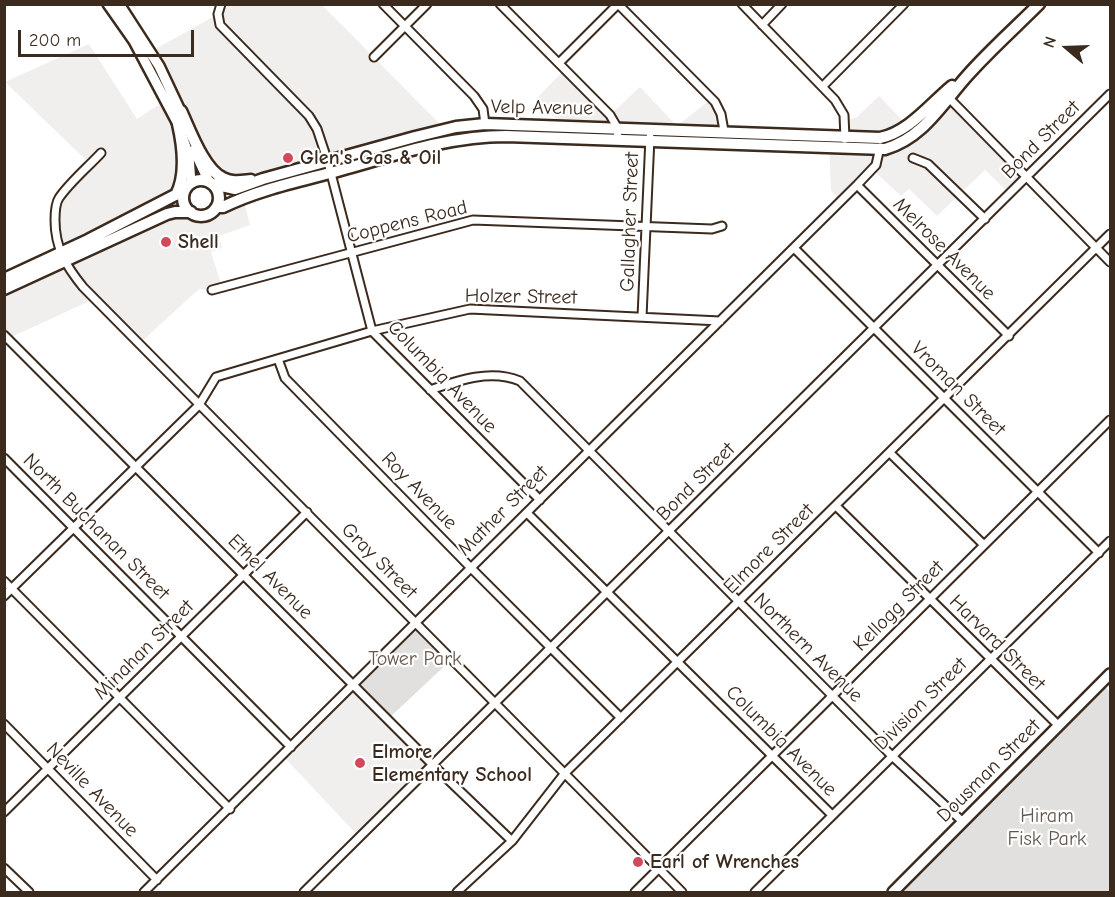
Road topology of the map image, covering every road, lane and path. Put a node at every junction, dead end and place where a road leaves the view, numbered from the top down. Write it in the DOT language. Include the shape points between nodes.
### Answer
graph roads {
  1 [pos="108,4"];
  2 [pos="119,4"];
  3 [pos="220,4"];
  4 [pos="383,4"];
  5 [pos="427,4"];
  6 [pos="500,4"];
  7 [pos="742,4"];
  8 [pos="782,4"];
  9 [pos="904,4"];
  10 [pos="1039,4"];
  11 [pos="618,5"];
  12 [pos="762,25"];
  13 [pos="405,27"];
  14 [pos="374,57"];
  15 [pos="559,63"];
  16 [pos="967,76"];
  17 [pos="823,86"];
  18 [pos="1110,94"];
  19 [pos="949,99"];
  20 [pos="181,111"];
  21 [pos="178,124"];
  22 [pos="485,124"];
  23 [pos="617,127"];
  24 [pos="650,129"];
  25 [pos="724,131"];
  26 [pos="618,140"];
  27 [pos="649,141"];
  28 [pos="845,143"];
  29 [pos="880,144"];
  30 [pos="101,153"];
  31 [pos="913,158"];
  32 [pos="330,167"];
  33 [pos="1026,177"];
  34 [pos="263,179"];
  35 [pos="211,183"];
  36 [pos="857,185"];
  37 [pos="184,189"];
  38 [pos="217,207"];
  39 [pos="190,212"];
  40 [pos="985,219"];
  41 [pos="645,226"];
  42 [pos="722,226"];
  43 [pos="1110,234"];
  44 [pos="794,248"];
  45 [pos="1096,248"];
  46 [pos="350,253"];
  47 [pos="61,254"];
  48 [pos="1110,262"];
  49 [pos="938,265"];
  50 [pos="4,279"];
  51 [pos="4,289"];
  52 [pos="212,290"];
  53 [pos="642,317"];
  54 [pos="720,321"];
  55 [pos="874,328"];
  56 [pos="372,331"];
  57 [pos="4,335"];
  58 [pos="1009,336"];
  59 [pos="278,359"];
  60 [pos="430,390"];
  61 [pos="945,398"];
  62 [pos="200,404"];
  63 [pos="1110,420"];
  64 [pos="589,451"];
  65 [pos="890,453"];
  66 [pos="4,458"];
  67 [pos="136,466"];
  68 [pos="1038,492"];
  69 [pos="540,500"];
  70 [pos="836,506"];
  71 [pos="307,512"];
  72 [pos="527,513"];
  73 [pos="74,527"];
  74 [pos="669,532"];
  75 [pos="1110,541"];
  76 [pos="984,545"];
  77 [pos="1099,553"];
  78 [pos="471,568"];
  79 [pos="244,574"];
  80 [pos="4,581"];
  81 [pos="12,589"];
  82 [pos="609,592"];
  83 [pos="4,596"];
  84 [pos="930,599"];
  85 [pos="739,602"];
  86 [pos="416,622"];
  87 [pos="181,636"];
  88 [pos="551,648"];
  89 [pos="990,659"];
  90 [pos="678,662"];
  91 [pos="1110,674"];
  92 [pos="354,685"];
  93 [pos="832,696"];
  94 [pos="119,698"];
  95 [pos="496,703"];
  96 [pos="621,718"];
  97 [pos="4,723"];
  98 [pos="1059,726"];
  99 [pos="291,747"];
  100 [pos="772,755"];
  101 [pos="892,756"];
  102 [pos="433,765"];
  103 [pos="48,768"];
  104 [pos="565,773"];
  105 [pos="230,809"];
  106 [pos="4,812"];
  107 [pos="832,815"];
  108 [pos="963,822"];
  109 [pos="512,841"];
  110 [pos="4,868"];
  111 [pos="658,869"];
  112 [pos="157,880"];
  113 [pos="29,892"];
  114 [pos="144,892"];
  115 [pos="304,892"];
  116 [pos="457,892"];
  117 [pos="635,892"];
  118 [pos="682,892"];
  119 [pos="755,892"];
  120 [pos="892,892"];
  1 -- 21 [label="street" via="134,40"];
  2 -- 20 [label="street" via="159,66"];
  3 -- 32 [label="street, Columbia Avenue" via="220,25 309,116"];
  4 -- 13 [label="street"];
  5 -- 13 [label="street"];
  6 -- 15 [label="street, Gallagher Street"];
  7 -- 12 [label="street"];
  8 -- 12 [label="street"];
  9 -- 17 [label="street"];
  10 -- 16 [label="main road"];
  11 -- 15 [label="street"];
  11 -- 25 [label="street" via="715,102"];
  12 -- 17 [label="street"];
  13 -- 14 [label="street"];
  13 -- 22 [label="street" via="479,100"];
  15 -- 23 [label="street, Gallagher Street"];
  16 -- 19 [label="main road"];
  16 -- 29 [label="main road"];
  17 -- 28 [label="street" via="842,111"];
  18 -- 33 [label="street, Bond Street"];
  19 -- 29 [label="main road" via="915,134 892,147"];
  19 -- 33 [label="street"];
  20 -- 34 [label="main road" via="202,156 217,175 234,181"];
  20 -- 35 [label="street" via="196,155"];
  21 -- 37 [label="main road"];
  21 -- 37 [label="street" via="189,156"];
  22 -- 23 [label="main road, Velp Avenue"];
  22 -- 32 [label="main road, Velp Avenue" via="445,129"];
  23 -- 24 [label="main road, Velp Avenue"];
  23 -- 26 [label="street, Gallagher Street"];
  24 -- 25 [label="main road, Velp Avenue"];
  24 -- 27 [label="street, Gallagher Street"];
  25 -- 28 [label="main road, Velp Avenue"];
  26 -- 27 [label="main road, Velp Avenue"];
  26 -- 32 [label="main road, Velp Avenue" via="464,138"];
  27 -- 28 [label="main road, Velp Avenue"];
  27 -- 41 [label="street, Gallagher Street"];
  28 -- 29 [label="main road, Velp Avenue"];
  29 -- 36 [label="street, Mather Street" via="876,165"];
  30 -- 47 [label="street" via="58,199 55,234"];
  31 -- 40 [label="street" via="928,164"];
  32 -- 34 [label="main road, Velp Avenue"];
  32 -- 38 [label="main road, Velp Avenue"];
  32 -- 46 [label="street, Columbia Avenue"];
  33 -- 40 [label="street, Bond Street"];
  33 -- 45 [label="street"];
  34 -- 35 [label="main road, Velp Avenue" via="235,189"];
  35 -- 37 [label="main road" via="200,180"];
  35 -- 38 [label="main road" via="219,195"];
  36 -- 44 [label="street, Mather Street"];
  36 -- 49 [label="street, Melrose Avenue"];
  37 -- 39 [label="main road" via="184,202"];
  37 -- 47 [label="main road" via="164,203"];
  38 -- 39 [label="main road" via="204,216"];
  39 -- 47 [label="main road" via="167,214"];
  40 -- 49 [label="street, Bond Street"];
  41 -- 42 [label="street, Coppens Road"];
  41 -- 46 [label="street, Coppens Road" via="473,220"];
  41 -- 53 [label="street, Gallagher Street"];
  43 -- 45 [label="street, Elmore Street"];
  44 -- 54 [label="street, Mather Street"];
  44 -- 55 [label="street, Vroman Street"];
  45 -- 48 [label="street"];
  45 -- 58 [label="street, Elmore Street"];
  46 -- 52 [label="street, Coppens Road"];
  46 -- 56 [label="street, Columbia Avenue"];
  47 -- 50 [label="main road"];
  47 -- 51 [label="main road"];
  47 -- 62 [label="street, Gray Street" via="83,287"];
  49 -- 55 [label="street, Bond Street"];
  49 -- 58 [label="street, Melrose Avenue"];
  53 -- 54 [label="street, Holzer Street"];
  53 -- 56 [label="street, Holzer Street" via="470,309"];
  54 -- 64 [label="street, Mather Street"];
  55 -- 61 [label="street, Vroman Street"];
  55 -- 74 [label="street, Bond Street"];
  56 -- 59 [label="street, Holzer Street"];
  56 -- 60 [label="street, Columbia Avenue"];
  57 -- 67 [label="street, Ethel Avenue"];
  58 -- 61 [label="street, Elmore Street"];
  59 -- 62 [label="street, Holzer Street" via="216,377"];
  59 -- 78 [label="street, Roy Avenue" via="285,378"];
  60 -- 64 [label="street, Northern Avenue" via="483,375 509,376 520,381"];
  60 -- 69 [label="street, Columbia Avenue"];
  61 -- 65 [label="street, Elmore Street"];
  61 -- 68 [label="street, Vroman Street"];
  62 -- 67 [label="street, Holzer Street"];
  62 -- 71 [label="street, Gray Street"];
  63 -- 68 [label="street, Kellogg Street"];
  64 -- 69 [label="street, Mather Street"];
  64 -- 74 [label="street, Northern Avenue"];
  65 -- 70 [label="street, Elmore Street"];
  65 -- 76 [label="street"];
  66 -- 73 [label="street, North Buchanan Street"];
  67 -- 73 [label="street, Holzer Street"];
  67 -- 79 [label="street, Ethel Avenue"];
  68 -- 76 [label="street, Kellogg Street"];
  68 -- 77 [label="street, Vroman Street"];
  69 -- 72 [label="street, Mather Street"];
  70 -- 84 [label="street, Harvard Street"];
  70 -- 85 [label="street, Elmore Street"];
  71 -- 79 [label="street, Minahan Street"];
  71 -- 86 [label="street, Gray Street"];
  72 -- 78 [label="street, Mather Street"];
  72 -- 82 [label="street, Columbia Avenue"];
  73 -- 81 [label="street, Holzer Street"];
  73 -- 87 [label="street, North Buchanan Street"];
  74 -- 82 [label="street, Bond Street"];
  74 -- 85 [label="street, Northern Avenue"];
  75 -- 77 [label="street, Division Street"];
  76 -- 84 [label="street, Kellogg Street"];
  77 -- 89 [label="street, Division Street"];
  78 -- 86 [label="street, Mather Street"];
  78 -- 88 [label="street, Roy Avenue"];
  79 -- 87 [label="street, Minahan Street"];
  79 -- 92 [label="street, Ethel Avenue"];
  80 -- 81 [label="street"];
  81 -- 83 [label="street, Holzer Street"];
  81 -- 94 [label="street"];
  82 -- 88 [label="street, Bond Street"];
  82 -- 90 [label="street, Columbia Avenue"];
  84 -- 89 [label="street, Harvard Street"];
  84 -- 93 [label="street, Kellogg Street"];
  85 -- 90 [label="street, Elmore Street"];
  85 -- 93 [label="street, Northern Avenue"];
  86 -- 92 [label="street, Mather Street"];
  86 -- 95 [label="street, Gray Street"];
  87 -- 94 [label="street, Minahan Street"];
  87 -- 99 [label="street, North Buchanan Street"];
  88 -- 95 [label="street, Bond Street"];
  88 -- 96 [label="street, Roy Avenue"];
  89 -- 98 [label="street, Harvard Street"];
  89 -- 101 [label="street, Division Street"];
  90 -- 96 [label="street, Elmore Street"];
  90 -- 100 [label="street, Columbia Avenue"];
  91 -- 98 [label="street, Dousman Street"];
  92 -- 99 [label="street, Mather Street"];
  92 -- 102 [label="street, Ethel Avenue"];
  93 -- 100 [label="street, Kellogg Street"];
  93 -- 101 [label="street, Northern Avenue"];
  94 -- 103 [label="street, Minahan Street"];
  94 -- 105 [label="street"];
  95 -- 102 [label="street, Bond Street"];
  95 -- 104 [label="street, Gray Street"];
  96 -- 104 [label="street, Elmore Street"];
  97 -- 103 [label="street, Neville Avenue"];
  98 -- 108 [label="street, Dousman Street"];
  99 -- 105 [label="street, Mather Street"];
  100 -- 107 [label="street, Columbia Avenue"];
  100 -- 111 [label="street, Kellogg Street"];
  101 -- 107 [label="street, Division Street"];
  101 -- 108 [label="street, Northern Avenue"];
  102 -- 109 [label="street, Ethel Avenue"];
  102 -- 115 [label="street, Bond Street"];
  103 -- 106 [label="street, Minahan Street"];
  103 -- 112 [label="street, Neville Avenue"];
  104 -- 109 [label="street, Elmore Street"];
  104 -- 111 [label="street, Gray Street"];
  105 -- 112 [label="street, Mather Street"];
  107 -- 119 [label="street, Division Street"];
  108 -- 120 [label="street, Dousman Street"];
  109 -- 116 [label="street, Elmore Street"];
  110 -- 113 [label="street"];
  111 -- 117 [label="street, Kellogg Street"];
  111 -- 118 [label="street, Gray Street"];
  112 -- 114 [label="street, Mather Street"];
}
